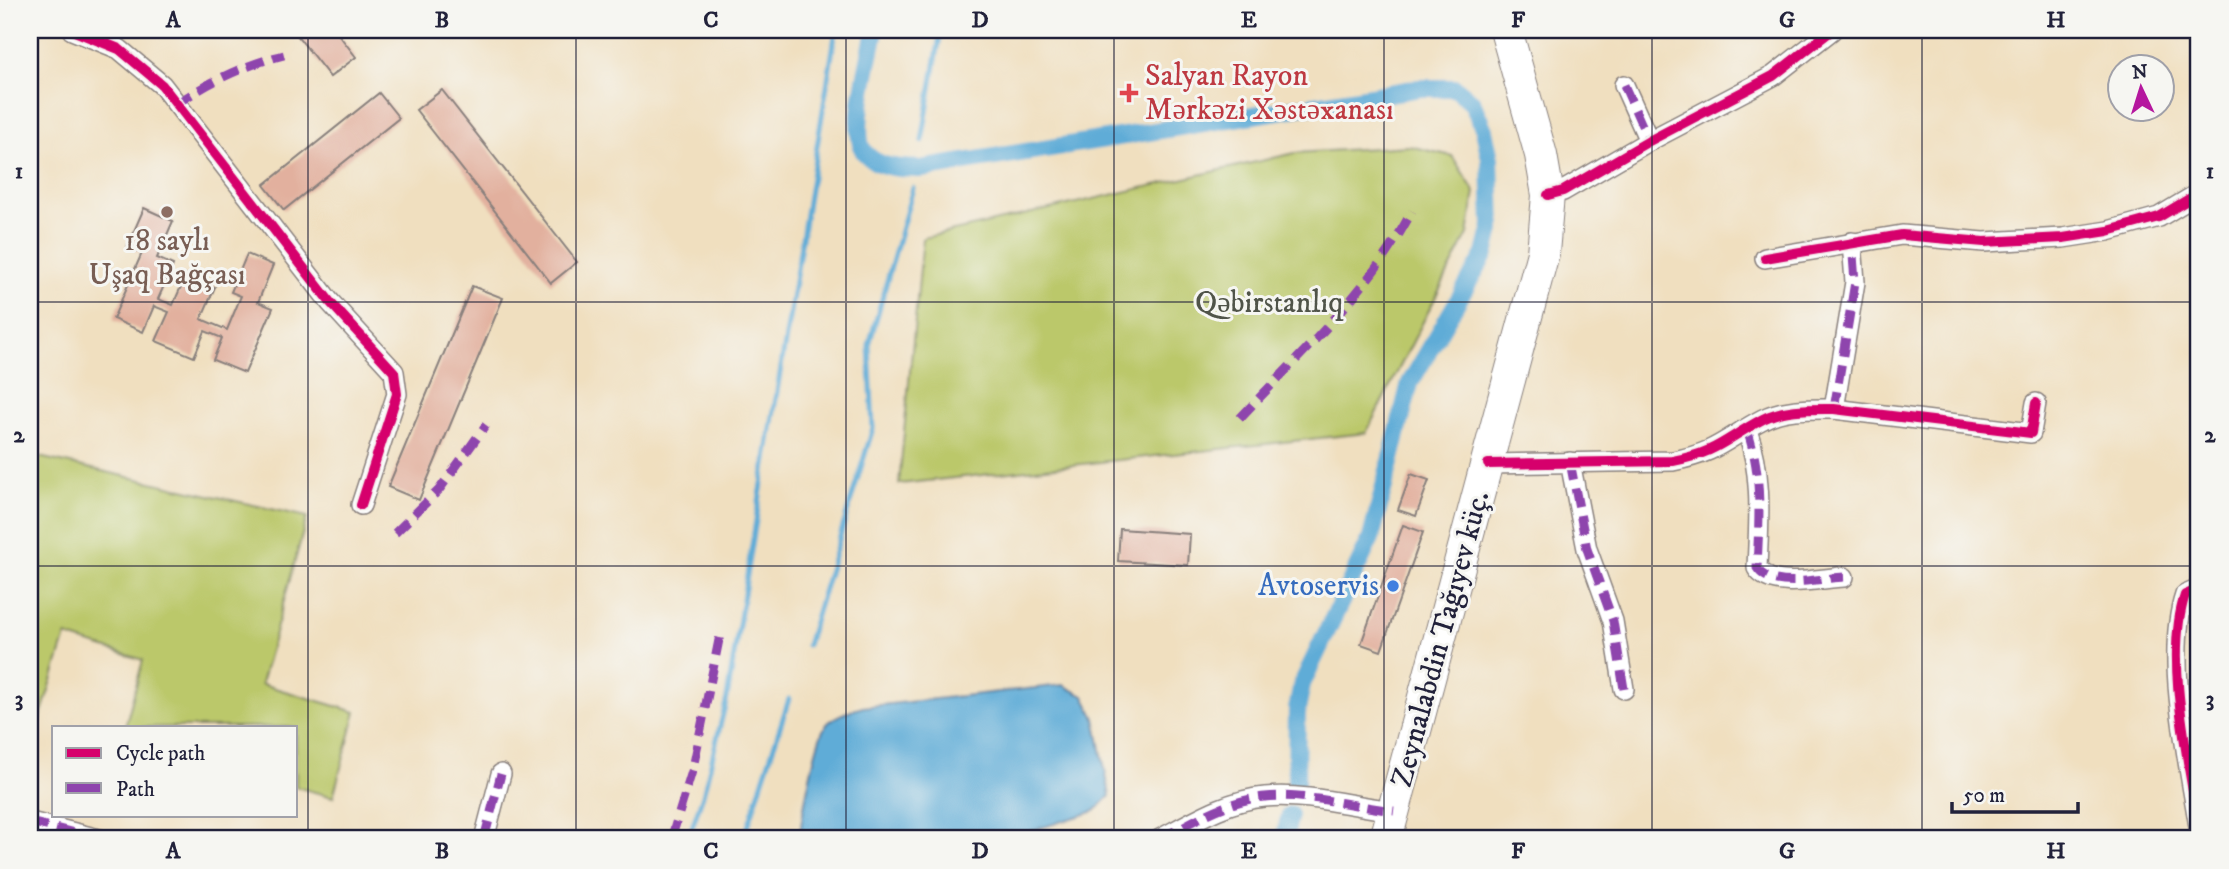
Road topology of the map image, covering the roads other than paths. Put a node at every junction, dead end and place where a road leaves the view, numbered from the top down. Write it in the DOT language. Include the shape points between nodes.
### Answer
graph roads {
  1 [pos="72,30"];
  2 [pos="1506,30"];
  3 [pos="1832,30"];
  4 [pos="1624,85"];
  5 [pos="1649,141"];
  6 [pos="2199,193"];
  7 [pos="1548,195"];
  8 [pos="1852,242"];
  9 [pos="1765,258"];
  10 [pos="2036,403"];
  11 [pos="1834,409"];
  12 [pos="1747,430"];
  13 [pos="1570,462"];
  14 [pos="1488,464"];
  15 [pos="362,505"];
  16 [pos="1844,577"];
  17 [pos="2199,589"];
  18 [pos="1625,689"];
  19 [pos="501,774"];
  20 [pos="30,822"];
  21 [pos="1390,825"];
  22 [pos="2199,827"];
  23 [pos="99,839"];
  24 [pos="484,839"];
  25 [pos="1160,839"];
  1 -- 15 [label="street" via="119,49 162,85 330,302 394,372 395,403"];
  2 -- 7 [label="main road, Zeynalabdin Tağıyev küç."];
  3 -- 5 [label="street" via="1773,76"];
  4 -- 5 [label="street"];
  5 -- 7 [label="street" via="1563,191"];
  6 -- 8 [label="street" via="2159,217 2063,238 1984,242 1902,235"];
  7 -- 14 [label="main road, Zeynalabdin Tağıyev küç." via="1544,253"];
  8 -- 9 [label="street"];
  8 -- 11 [label="street" via="1855,282"];
  10 -- 11 [label="street" via="2031,433"];
  11 -- 12 [label="street" via="1785,411"];
  12 -- 13 [label="street" via="1721,447 1673,461"];
  12 -- 16 [label="street" via="1759,481 1758,568 1762,575 1775,580"];
  13 -- 14 [label="street"];
  13 -- 18 [label="street" via="1587,549 1614,621"];
  14 -- 21 [label="main road, Zeynalabdin Tağıyev küç."];
  17 -- 22 [label="street" via="2185,595 2179,658"];
  19 -- 24 [label="street"];
  20 -- 23 [label="street"];
  21 -- 25 [label="street" via="1282,796 1262,797 1213,811"];
}
